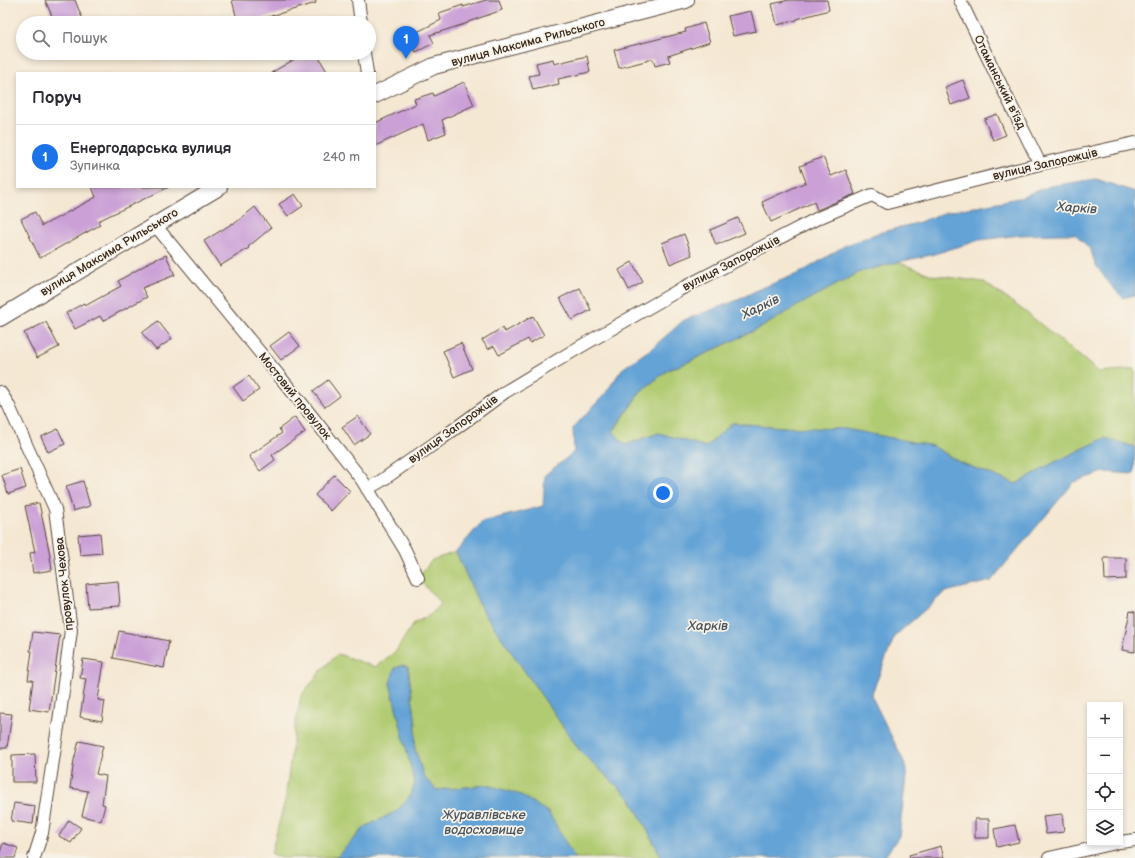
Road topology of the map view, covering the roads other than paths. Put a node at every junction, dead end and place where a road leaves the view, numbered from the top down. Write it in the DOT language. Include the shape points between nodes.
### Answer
graph roads {
  1 [pos="358,0"];
  2 [pos="686,0"];
  3 [pos="960,0"];
  4 [pos="360,16"];
  5 [pos="365,60"];
  6 [pos="367,72"];
  7 [pos="376,95"];
  8 [pos="1135,143"];
  9 [pos="1040,164"];
  10 [pos="217,188"];
  11 [pos="155,225"];
  12 [pos="0,318"];
  13 [pos="0,392"];
  14 [pos="367,488"];
  15 [pos="418,578"];
  16 [pos="1135,840"];
  17 [pos="1123,842"];
  18 [pos="1103,846"];
  19 [pos="34,858"];
  20 [pos="1049,858"];
  1 -- 4 [label="street"];
  2 -- 7 [label="main road, вулиця Максима Рильського" via="434,66"];
  3 -- 9 [label="street, Отаманський в'їзд"];
  5 -- 6 [label="street"];
  8 -- 9 [label="street, вулиця Запорожців"];
  9 -- 14 [label="street, вулиця Запорожців" via="887,202 872,195 818,218 679,290 571,352 505,392 441,439"];
  10 -- 11 [label="main road, вулиця Максима Рильського"];
  11 -- 12 [label="main road, вулиця Максима Рильського"];
  11 -- 14 [label="street, Мостовий провулок" via="299,400"];
  13 -- 19 [label="street, провулок Чехова" via="8,404 56,509 70,630 42,833"];
  14 -- 15 [label="street, Мостовий провулок" via="405,550"];
  16 -- 17 [label="street"];
  18 -- 20 [label="street"];
}
